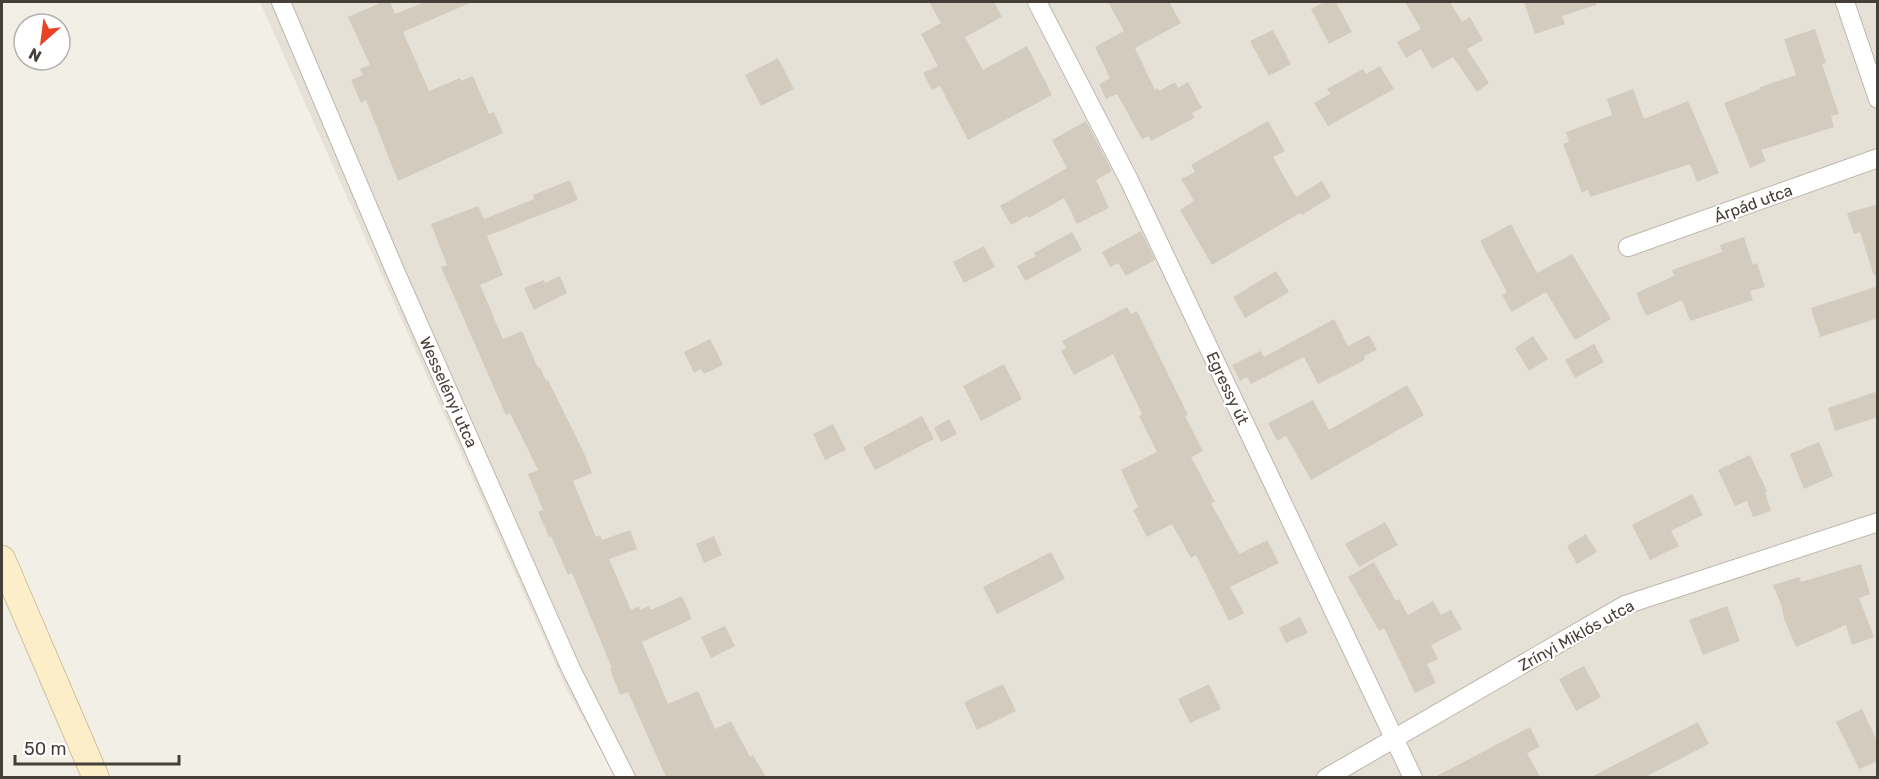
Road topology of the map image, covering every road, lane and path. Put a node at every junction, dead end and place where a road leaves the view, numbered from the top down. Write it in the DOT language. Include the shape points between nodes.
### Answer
graph roads {
  1 [pos="281,2"];
  2 [pos="1037,2"];
  3 [pos="1845,2"];
  4 [pos="1878,99"];
  5 [pos="1878,158"];
  6 [pos="1628,247"];
  7 [pos="1878,522"];
  8 [pos="2,559"];
  9 [pos="1394,739"];
  10 [pos="96,777"];
  11 [pos="626,777"];
  12 [pos="1326,777"];
  13 [pos="1413,777"];
  1 -- 11 [label="street, Wesselényi utca" via="571,669"];
  2 -- 9 [label="street, Egressy út" via="1129,180"];
  3 -- 4 [label="street"];
  5 -- 6 [label="street, Árpád utca"];
  7 -- 9 [label="street, Zrínyi Miklós utca" via="1625,605"];
  8 -- 10 [label="street"];
  9 -- 12 [label="street, Zrínyi Miklós utca"];
  9 -- 13 [label="street, Egressy út"];
}
